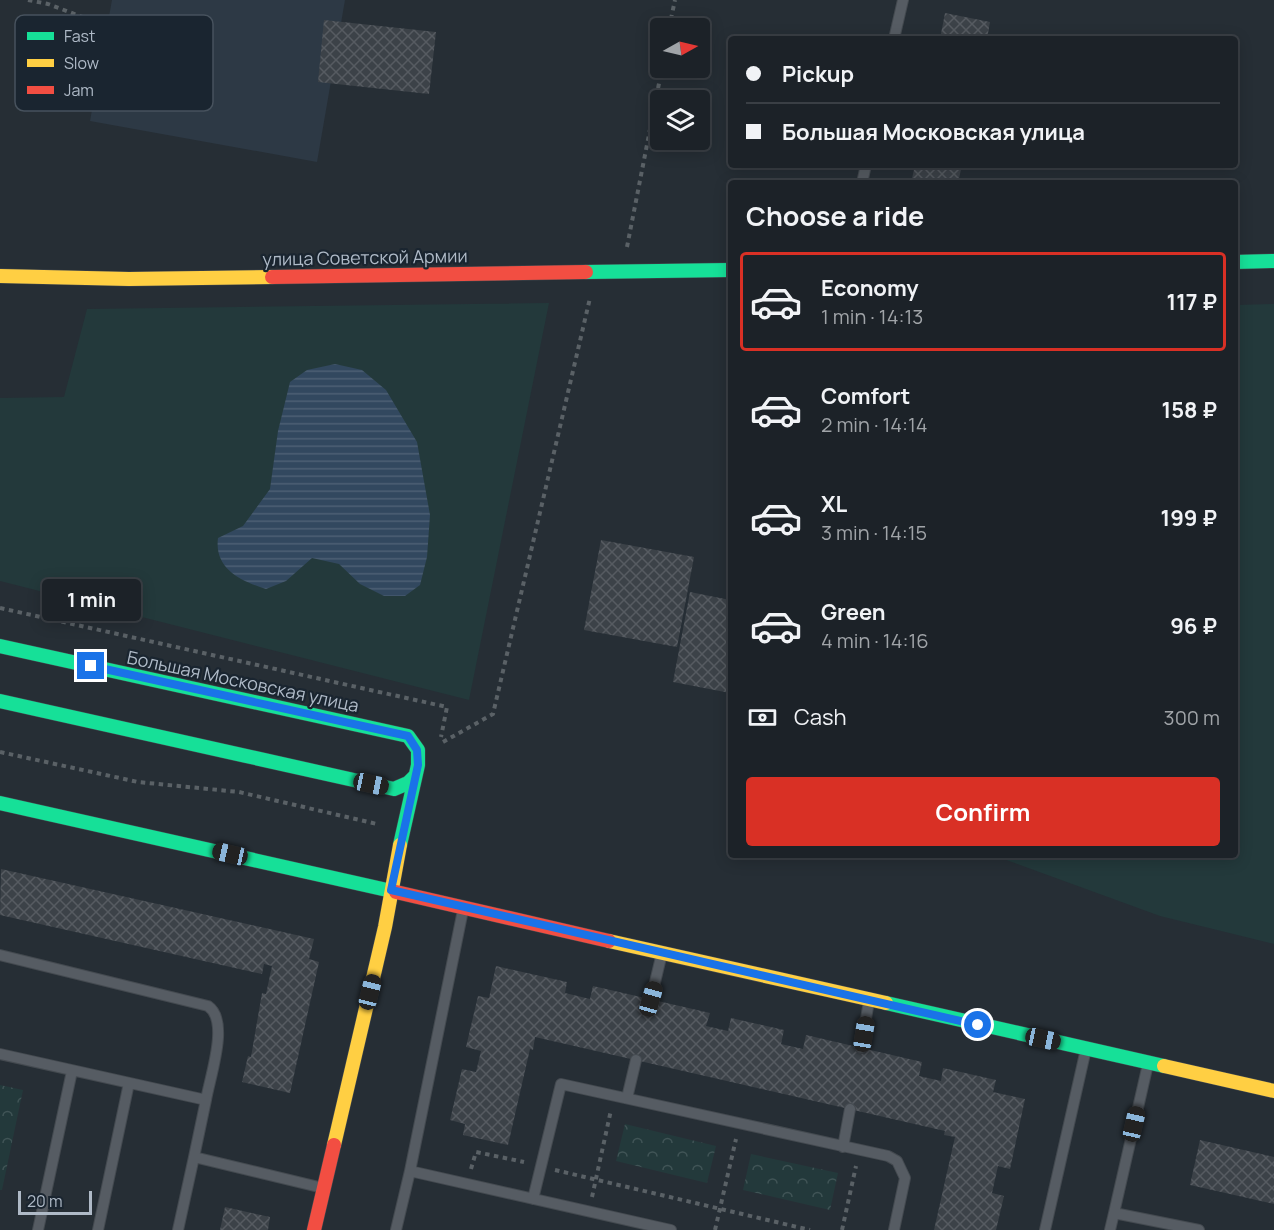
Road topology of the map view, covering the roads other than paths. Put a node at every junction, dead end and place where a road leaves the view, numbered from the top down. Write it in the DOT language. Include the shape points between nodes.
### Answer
graph roads {
  1 [pos="903,0"];
  2 [pos="895,36"];
  3 [pos="1274,261"];
  4 [pos="1238,262"];
  5 [pos="728,270"];
  6 [pos="0,276"];
  7 [pos="0,646"];
  8 [pos="0,701"];
  9 [pos="415,776"];
  10 [pos="0,803"];
  11 [pos="391,890"];
  12 [pos="464,907"];
  13 [pos="662,952"];
  14 [pos="0,955"];
  15 [pos="651,999"];
  16 [pos="869,1001"];
  17 [pos="861,1048"];
  18 [pos="1087,1048"];
  19 [pos="0,1054"];
  20 [pos="636,1060"];
  21 [pos="1148,1062"];
  22 [pos="72,1071"];
  23 [pos="129,1083"];
  24 [pos="1274,1091"];
  25 [pos="627,1098"];
  26 [pos="206,1100"];
  27 [pos="850,1109"];
  28 [pos="843,1147"];
  29 [pos="194,1157"];
  30 [pos="410,1171"];
  31 [pos="323,1188"];
  32 [pos="533,1199"];
  33 [pos="1114,1213"];
  34 [pos="38,1230"];
  35 [pos="98,1230"];
  36 [pos="178,1230"];
  37 [pos="314,1230"];
  38 [pos="396,1230"];
  39 [pos="671,1230"];
  40 [pos="894,1230"];
  41 [pos="1044,1230"];
  42 [pos="1110,1230"];
  43 [pos="1199,1230"];
  1 -- 2 [label="lane"];
  3 -- 4 [label="street"];
  5 -- 6 [label="street, улица Советской Армии" via="129,279"];
  7 -- 9 [label="street, Большая Московская улица" via="408,736 417,750"];
  8 -- 9 [label="street" via="394,789"];
  9 -- 11 [label="street"];
  10 -- 11 [label="street"];
  11 -- 12 [label="street"];
  11 -- 31 [label="street" via="386,927"];
  12 -- 13 [label="street"];
  12 -- 30 [label="lane"];
  13 -- 15 [label="lane"];
  13 -- 16 [label="street"];
  14 -- 26 [label="lane" via="214,1010 220,1027"];
  16 -- 17 [label="lane"];
  16 -- 18 [label="street"];
  18 -- 21 [label="street"];
  18 -- 41 [label="lane"];
  19 -- 22 [label="lane"];
  20 -- 25 [label="lane"];
  21 -- 24 [label="street"];
  21 -- 33 [label="lane"];
  22 -- 23 [label="lane"];
  22 -- 34 [label="lane"];
  23 -- 26 [label="lane"];
  23 -- 35 [label="lane"];
  25 -- 28 [label="lane"];
  25 -- 32 [label="lane" via="561,1084"];
  26 -- 29 [label="lane"];
  27 -- 28 [label="lane"];
  28 -- 40 [label="lane" via="888,1156 903,1168 905,1178"];
  29 -- 31 [label="lane"];
  29 -- 36 [label="lane"];
  30 -- 32 [label="lane"];
  30 -- 38 [label="lane"];
  31 -- 37 [label="street"];
  32 -- 39 [label="lane"];
  33 -- 42 [label="lane"];
  33 -- 43 [label="lane"];
}
